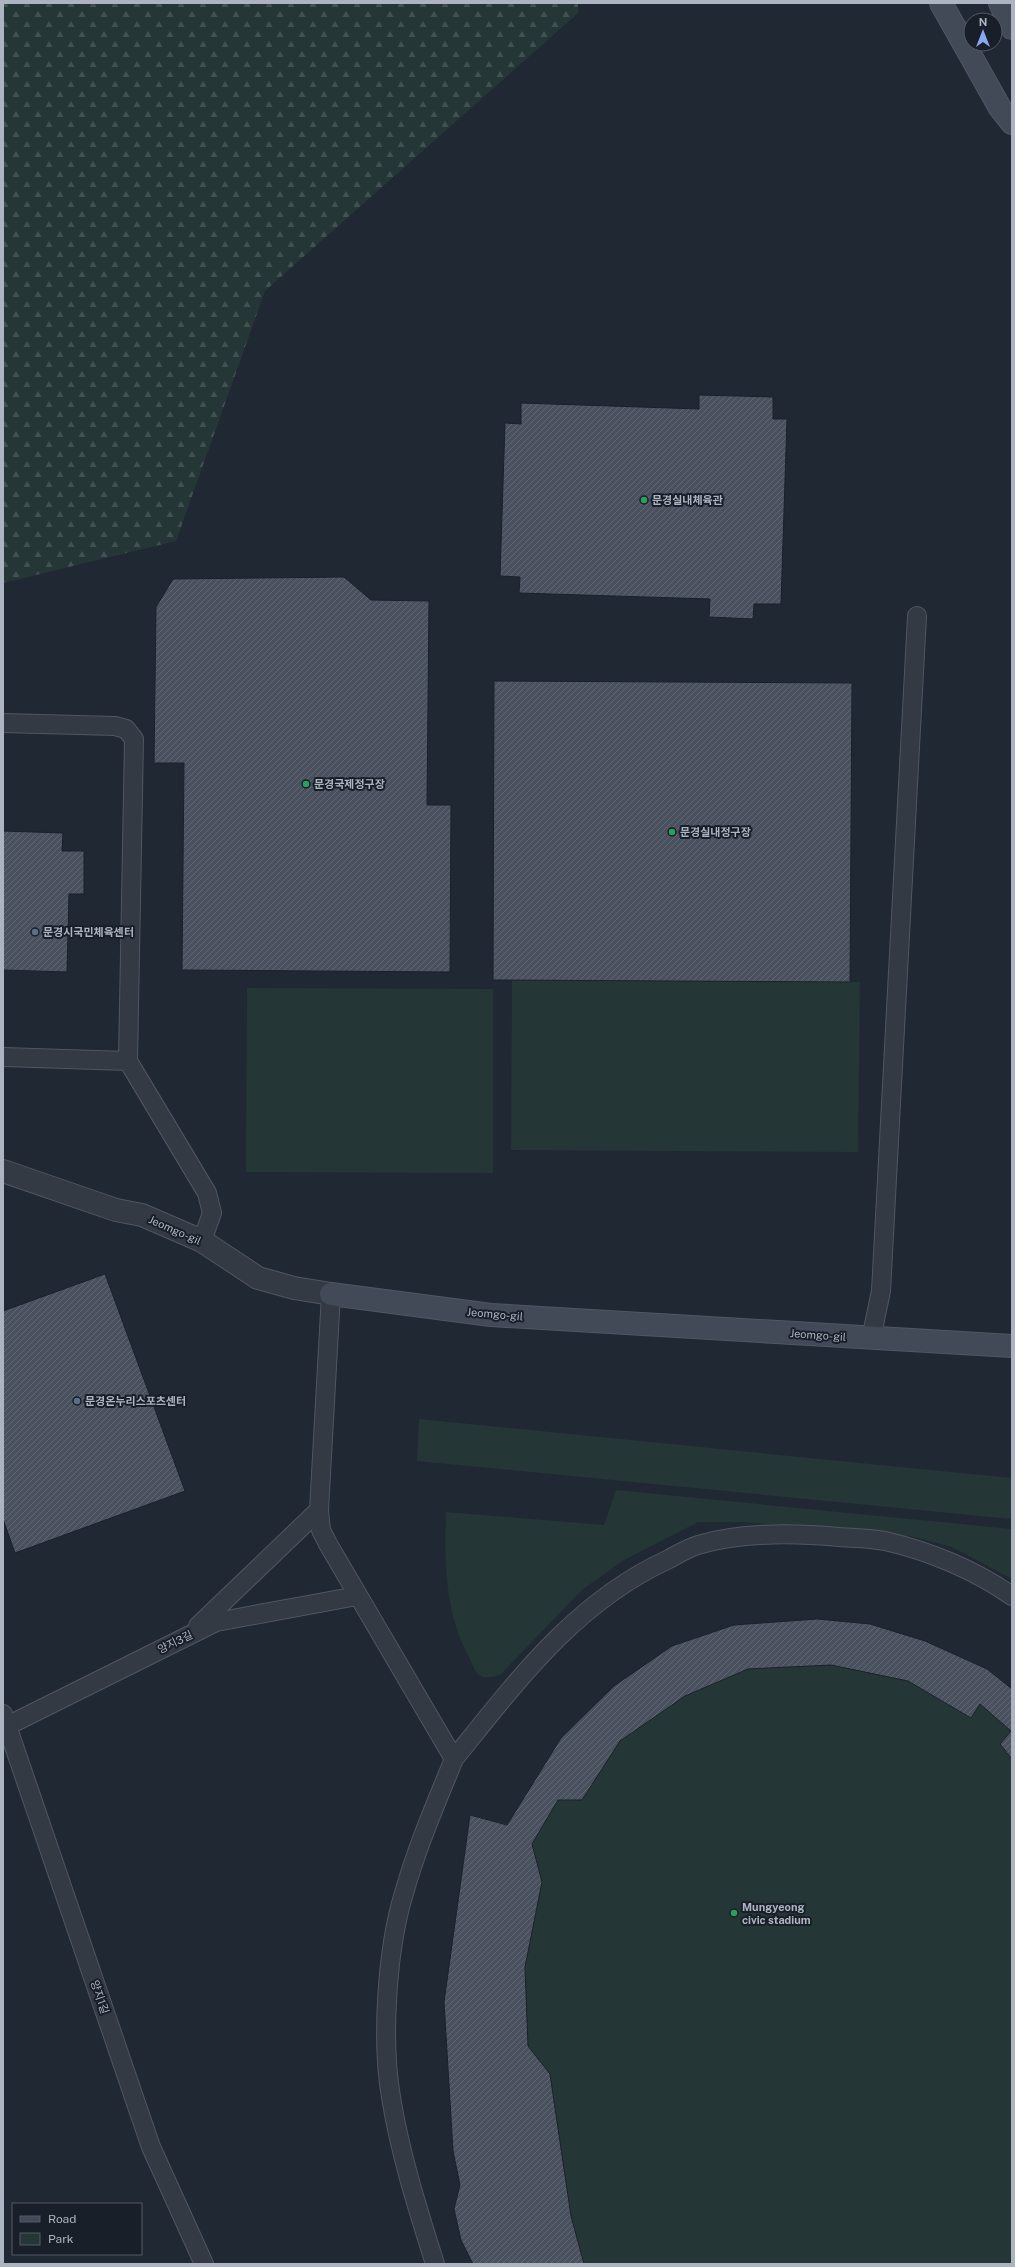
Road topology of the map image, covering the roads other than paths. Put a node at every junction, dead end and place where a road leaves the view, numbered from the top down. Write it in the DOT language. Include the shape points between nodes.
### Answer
graph roads {
  1 [pos="941,3"];
  2 [pos="1000,3"];
  3 [pos="1012,28"];
  4 [pos="1012,123"];
  5 [pos="917,616"];
  6 [pos="3,723"];
  7 [pos="3,1057"];
  8 [pos="128,1061"];
  9 [pos="3,1171"];
  10 [pos="202,1241"];
  11 [pos="331,1294"];
  12 [pos="871,1338"];
  13 [pos="1012,1346"];
  14 [pos="319,1510"];
  15 [pos="357,1596"];
  16 [pos="1012,1596"];
  17 [pos="188,1636"];
  18 [pos="4,1724"];
  19 [pos="454,1759"];
  20 [pos="204,2264"];
  21 [pos="435,2264"];
  1 -- 4 [label="street" via="1000,108"];
  2 -- 3 [label="street"];
  5 -- 12 [label="lane" via="881,1291"];
  6 -- 8 [label="lane" via="115,726 126,729 134,740"];
  7 -- 8 [label="lane"];
  8 -- 10 [label="lane" via="207,1193 212,1213"];
  9 -- 10 [label="street, Jeomgo-gil" via="116,1210 142,1215"];
  10 -- 11 [label="street, Jeomgo-gil" via="258,1278 294,1288"];
  11 -- 12 [label="street, Jeomgo-gil" via="491,1315"];
  11 -- 14 [label="lane"];
  12 -- 13 [label="street, Jeomgo-gil"];
  14 -- 15 [label="lane" via="321,1530"];
  14 -- 17 [label="lane"];
  15 -- 17 [label="lane, 양지3길" via="216,1622"];
  15 -- 19 [label="lane"];
  16 -- 19 [label="lane" via="996,1585 941,1558 884,1541 825,1535 762,1534 698,1545 642,1571 584,1612 528,1668"];
  17 -- 18 [label="lane, 양지3길"];
  18 -- 20 [label="lane, 양지1길" via="151,2147"];
  19 -- 21 [label="lane" via="403,1893 393,1940 388,2000 387,2060 391,2097 406,2165"];
}
